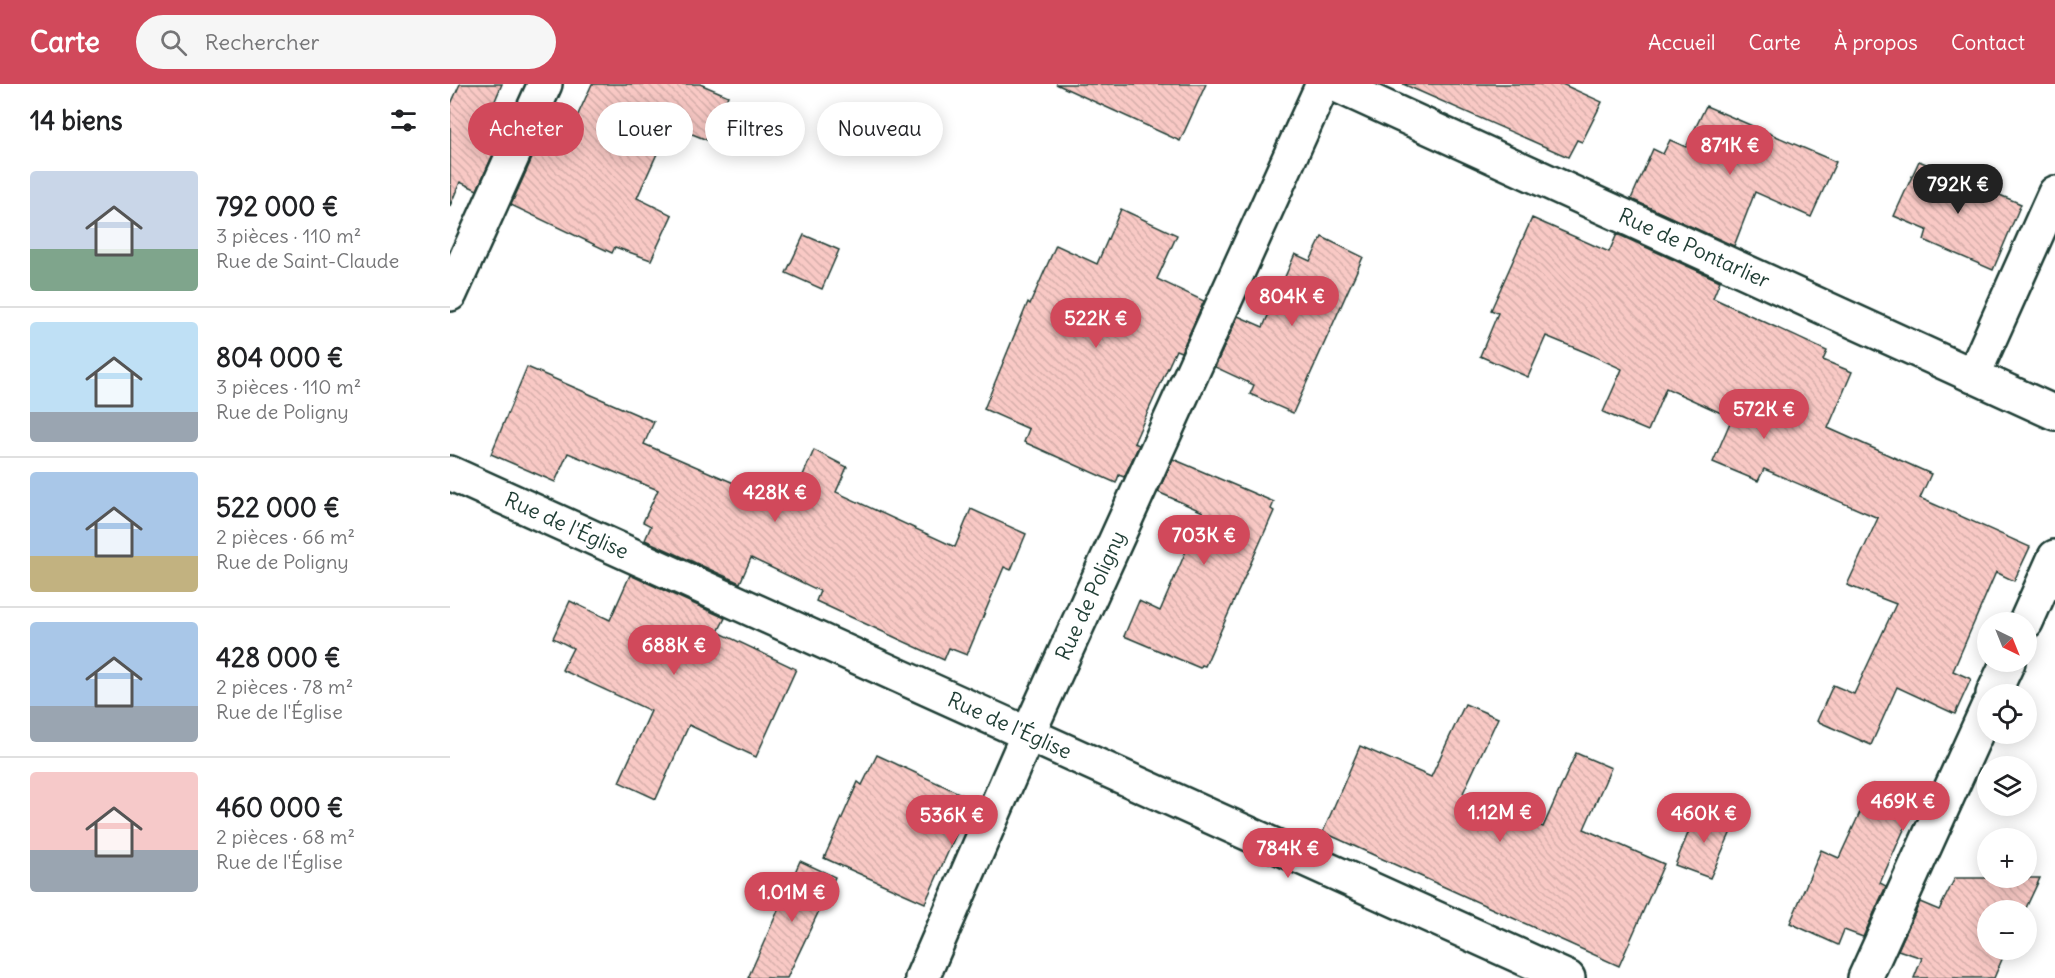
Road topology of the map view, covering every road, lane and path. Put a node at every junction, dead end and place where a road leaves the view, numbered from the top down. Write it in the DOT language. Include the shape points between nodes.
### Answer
graph roads {
  1 [pos="545,84"];
  2 [pos="1323,84"];
  3 [pos="1334,84"];
  4 [pos="2055,193"];
  5 [pos="450,294"];
  6 [pos="1973,376"];
  7 [pos="2055,413"];
  8 [pos="450,473"];
  9 [pos="2055,557"];
  10 [pos="2030,612"];
  11 [pos="1977,731"];
  12 [pos="1028,734"];
  13 [pos="922,978"];
  14 [pos="1568,978"];
  15 [pos="1865,978"];
  1 -- 5 [label="street"];
  2 -- 12 [label="street, Rue de Poligny"];
  3 -- 6 [label="street, Rue de Pontarlier"];
  4 -- 6 [label="street"];
  6 -- 7 [label="street, Rue de Pontarlier"];
  8 -- 12 [label="street, Rue de l'Église"];
  9 -- 10 [label="street"];
  11 -- 15 [label="street"];
  12 -- 13 [label="street, Rue de Poligny"];
  12 -- 14 [label="street, Rue de l'Église"];
}
